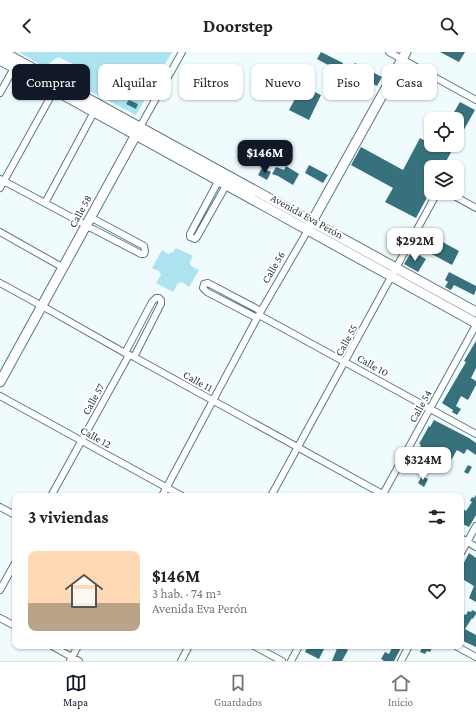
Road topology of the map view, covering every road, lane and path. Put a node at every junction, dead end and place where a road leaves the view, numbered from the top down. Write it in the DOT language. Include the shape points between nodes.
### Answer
graph roads {
  1 [pos="3,52"];
  2 [pos="182,52"];
  3 [pos="389,52"];
  4 [pos="404,56"];
  5 [pos="0,60"];
  6 [pos="22,64"];
  7 [pos="12,67"];
  8 [pos="12,72"];
  9 [pos="0,94"];
  10 [pos="48,100"];
  11 [pos="76,100"];
  12 [pos="82,100"];
  13 [pos="476,100"];
  14 [pos="94,112"];
  15 [pos="138,131"];
  16 [pos="225,179"];
  17 [pos="2,180"];
  18 [pos="0,188"];
  19 [pos="433,200"];
  20 [pos="462,200"];
  21 [pos="45,203"];
  22 [pos="476,208"];
  23 [pos="87,223"];
  24 [pos="310,226"];
  25 [pos="0,232"];
  26 [pos="62,268"];
  27 [pos="394,272"];
  28 [pos="0,284"];
  29 [pos="42,306"];
  30 [pos="476,312"];
  31 [pos="259,315"];
  32 [pos="476,324"];
  33 [pos="129,355"];
  34 [pos="345,362"];
  35 [pos="0,382"];
  36 [pos="0,396"];
  37 [pos="213,400"];
  38 [pos="430,408"];
  39 [pos="476,434"];
  40 [pos="81,441"];
  41 [pos="298,448"];
  42 [pos="166,488"];
  43 [pos="53,493"];
  44 [pos="164,493"];
  45 [pos="176,493"];
  46 [pos="273,493"];
  47 [pos="379,493"];
  48 [pos="384,493"];
  49 [pos="0,507"];
  50 [pos="12,513"];
  51 [pos="476,526"];
  52 [pos="464,540"];
  53 [pos="467,542"];
  54 [pos="476,547"];
  55 [pos="464,548"];
  56 [pos="12,568"];
  57 [pos="0,590"];
  58 [pos="0,618"];
  59 [pos="12,624"];
  60 [pos="56,649"];
  61 [pos="76,649"];
  62 [pos="187,649"];
  63 [pos="260,649"];
  64 [pos="297,649"];
  65 [pos="408,649"];
  66 [pos="461,649"];
  67 [pos="476,657"];
  68 [pos="71,659"];
  69 [pos="79,661"];
  70 [pos="181,661"];
  71 [pos="282,661"];
  72 [pos="291,661"];
  73 [pos="401,661"];
  1 -- 6 [label="main road, Avenida Eva Perón"];
  2 -- 15 [label="street, Calle 58"];
  3 -- 4 [label="street"];
  4 -- 13 [label="street"];
  4 -- 24 [label="main road, Calle 56"];
  5 -- 7 [label="main road, Avenida Eva Perón"];
  8 -- 9 [label="street"];
  10 -- 17 [label="street"];
  11 -- 14 [label="main road, Avenida Eva Perón"];
  12 -- 15 [label="main road, Avenida Eva Perón"];
  14 -- 15 [label="main road, Avenida Eva Perón"];
  14 -- 21 [label="street"];
  15 -- 16 [label="main road, Avenida Eva Perón"];
  15 -- 23 [label="main road, Calle 58"];
  16 -- 16 [label="street" via="190,234 190,238 198,237"];
  16 -- 24 [label="main road, Avenida Eva Perón"];
  17 -- 18 [label="street"];
  17 -- 21 [label="street"];
  19 -- 27 [label="street, Calle 55"];
  20 -- 22 [label="street"];
  21 -- 23 [label="street"];
  23 -- 23 [label="street" via="93,229 144,254 144,246"];
  23 -- 26 [label="main road, Calle 58"];
  24 -- 27 [label="main road, Avenida Eva Perón"];
  24 -- 31 [label="street, Calle 56"];
  25 -- 26 [label="street"];
  26 -- 29 [label="main road, Calle 58"];
  27 -- 30 [label="main road, Avenida Eva Perón"];
  27 -- 32 [label="main road, Avenida Eva Perón"];
  27 -- 34 [label="street, Calle 55"];
  28 -- 29 [label="street, Calle 11"];
  29 -- 33 [label="street, Calle 11"];
  29 -- 35 [label="main road, Calle 58"];
  31 -- 31 [label="street, Calle 10" via="208,283 204,284 203,288 207,292"];
  31 -- 34 [label="street, Calle 10"];
  31 -- 37 [label="street, Calle 56"];
  32 -- 38 [label="street, Calle 54"];
  33 -- 33 [label="street, Calle 57" via="161,304 159,298 152,302"];
  33 -- 37 [label="street, Calle 11"];
  33 -- 40 [label="street, Calle 57"];
  34 -- 38 [label="street, Calle 10"];
  34 -- 41 [label="street, Calle 55"];
  36 -- 40 [label="street, Calle 12"];
  37 -- 41 [label="street, Calle 11"];
  37 -- 42 [label="street, Calle 56"];
  38 -- 39 [label="street, Calle 10"];
  38 -- 48 [label="street, Calle 54"];
  40 -- 42 [label="street, Calle 12"];
  40 -- 43 [label="street, Calle 57"];
  41 -- 46 [label="street, Calle 55"];
  41 -- 47 [label="street, Calle 11"];
  42 -- 44 [label="street, Calle 56"];
  42 -- 45 [label="street, Calle 12"];
  49 -- 50 [label="street"];
  51 -- 53 [label="street"];
  52 -- 53 [label="street"];
  53 -- 54 [label="street"];
  53 -- 55 [label="street"];
  56 -- 57 [label="street"];
  58 -- 59 [label="street"];
  60 -- 68 [label="street"];
  61 -- 68 [label="street"];
  62 -- 70 [label="street"];
  63 -- 71 [label="street"];
  64 -- 72 [label="street"];
  65 -- 73 [label="street"];
  66 -- 67 [label="street"];
  68 -- 69 [label="street"];
}
